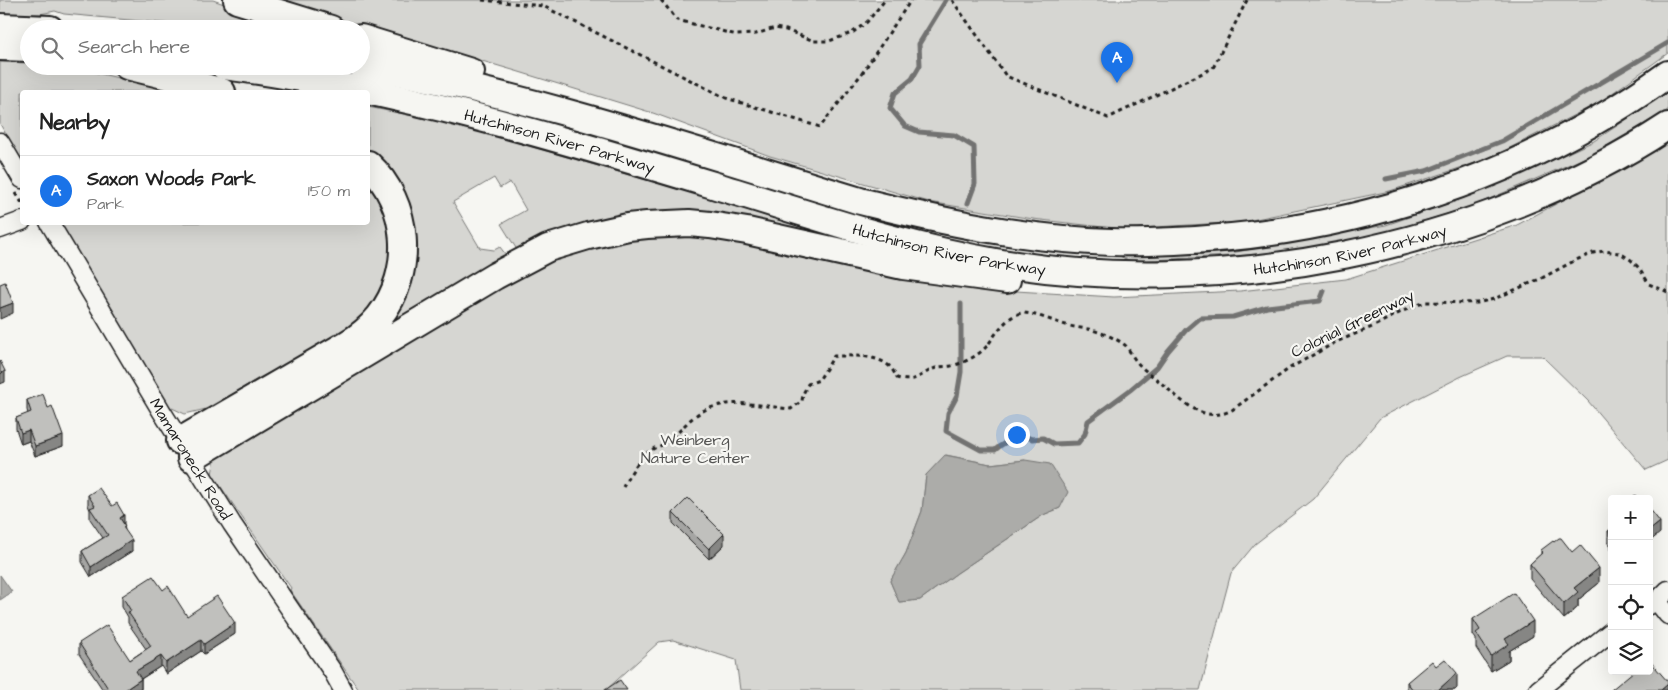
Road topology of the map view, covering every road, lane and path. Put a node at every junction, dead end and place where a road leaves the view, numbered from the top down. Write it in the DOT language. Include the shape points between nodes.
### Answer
graph roads {
  1 [pos="237,0"];
  2 [pos="482,0"];
  3 [pos="661,0"];
  4 [pos="885,0"];
  5 [pos="911,0"];
  6 [pos="952,0"];
  7 [pos="1247,0"];
  8 [pos="302,20"];
  9 [pos="0,27"];
  10 [pos="20,28"];
  11 [pos="370,41"];
  12 [pos="0,47"];
  13 [pos="20,48"];
  14 [pos="370,67"];
  15 [pos="1668,74"];
  16 [pos="164,75"];
  17 [pos="275,75"];
  18 [pos="215,90"];
  19 [pos="361,90"];
  20 [pos="370,92"];
  21 [pos="1668,126"];
  22 [pos="616,127"];
  23 [pos="0,142"];
  24 [pos="370,166"];
  25 [pos="20,176"];
  26 [pos="20,223"];
  27 [pos="51,225"];
  28 [pos="0,229"];
  29 [pos="1169,274"];
  30 [pos="1668,292"];
  31 [pos="185,450"];
  32 [pos="623,487"];
  33 [pos="1658,599"];
  34 [pos="1668,615"];
  35 [pos="1608,634"];
  36 [pos="343,690"];
  37 [pos="1538,690"];
  1 -- 8 [label="highway"];
  2 -- 5 [label="path" via="542,6 726,98 820,127"];
  3 -- 4 [label="path" via="677,20 737,35 775,28 814,41 829,41 852,33 867,22"];
  6 -- 7 [label="path" via="1006,76 1108,118 1213,68"];
  9 -- 10 [label="highway"];
  11 -- 22 [label="highway" via="537,92"];
  12 -- 13 [label="highway"];
  14 -- 22 [label="highway, Hutchinson River Parkway" via="502,95"];
  15 -- 22 [label="highway, Hutchinson River Parkway" via="1558,142 1425,197 1314,226 1199,240 1113,242 972,227 860,201"];
  16 -- 18 [label="highway"];
  17 -- 19 [label="highway, Hutchinson River Parkway"];
  20 -- 29 [label="highway, Hutchinson River Parkway" via="473,115 887,237 969,257 1055,270"];
  21 -- 29 [label="highway, Hutchinson River Parkway" via="1609,161 1553,188 1450,229 1339,257 1226,271"];
  23 -- 25 [label="street"];
  24 -- 31 [label="highway" via="388,189 398,212 403,238 400,275 386,308 359,337"];
  26 -- 28 [label="street"];
  27 -- 31 [label="street, Mamaroneck Road"];
  29 -- 31 [label="highway" via="1092,283 1015,281 903,266 727,228 689,224 628,227 569,241 530,257"];
  30 -- 32 [label="path, Colonial Greenway" via="1649,284 1631,260 1604,251 1576,260 1494,299 1477,303 1425,302 1402,311 1290,368 1224,414 1210,415 1196,411 1175,396 1137,362 1126,346 1108,336 1030,313 1020,313 996,332 986,347 971,359 936,368 907,381 897,378 889,365 875,359 834,356 819,380 808,384 802,401 791,409 726,404 704,410 664,445 652,449 630,472"];
  31 -- 36 [label="street, Mamaroneck Road"];
  33 -- 34 [label="street"];
  35 -- 37 [label="street"];
}
